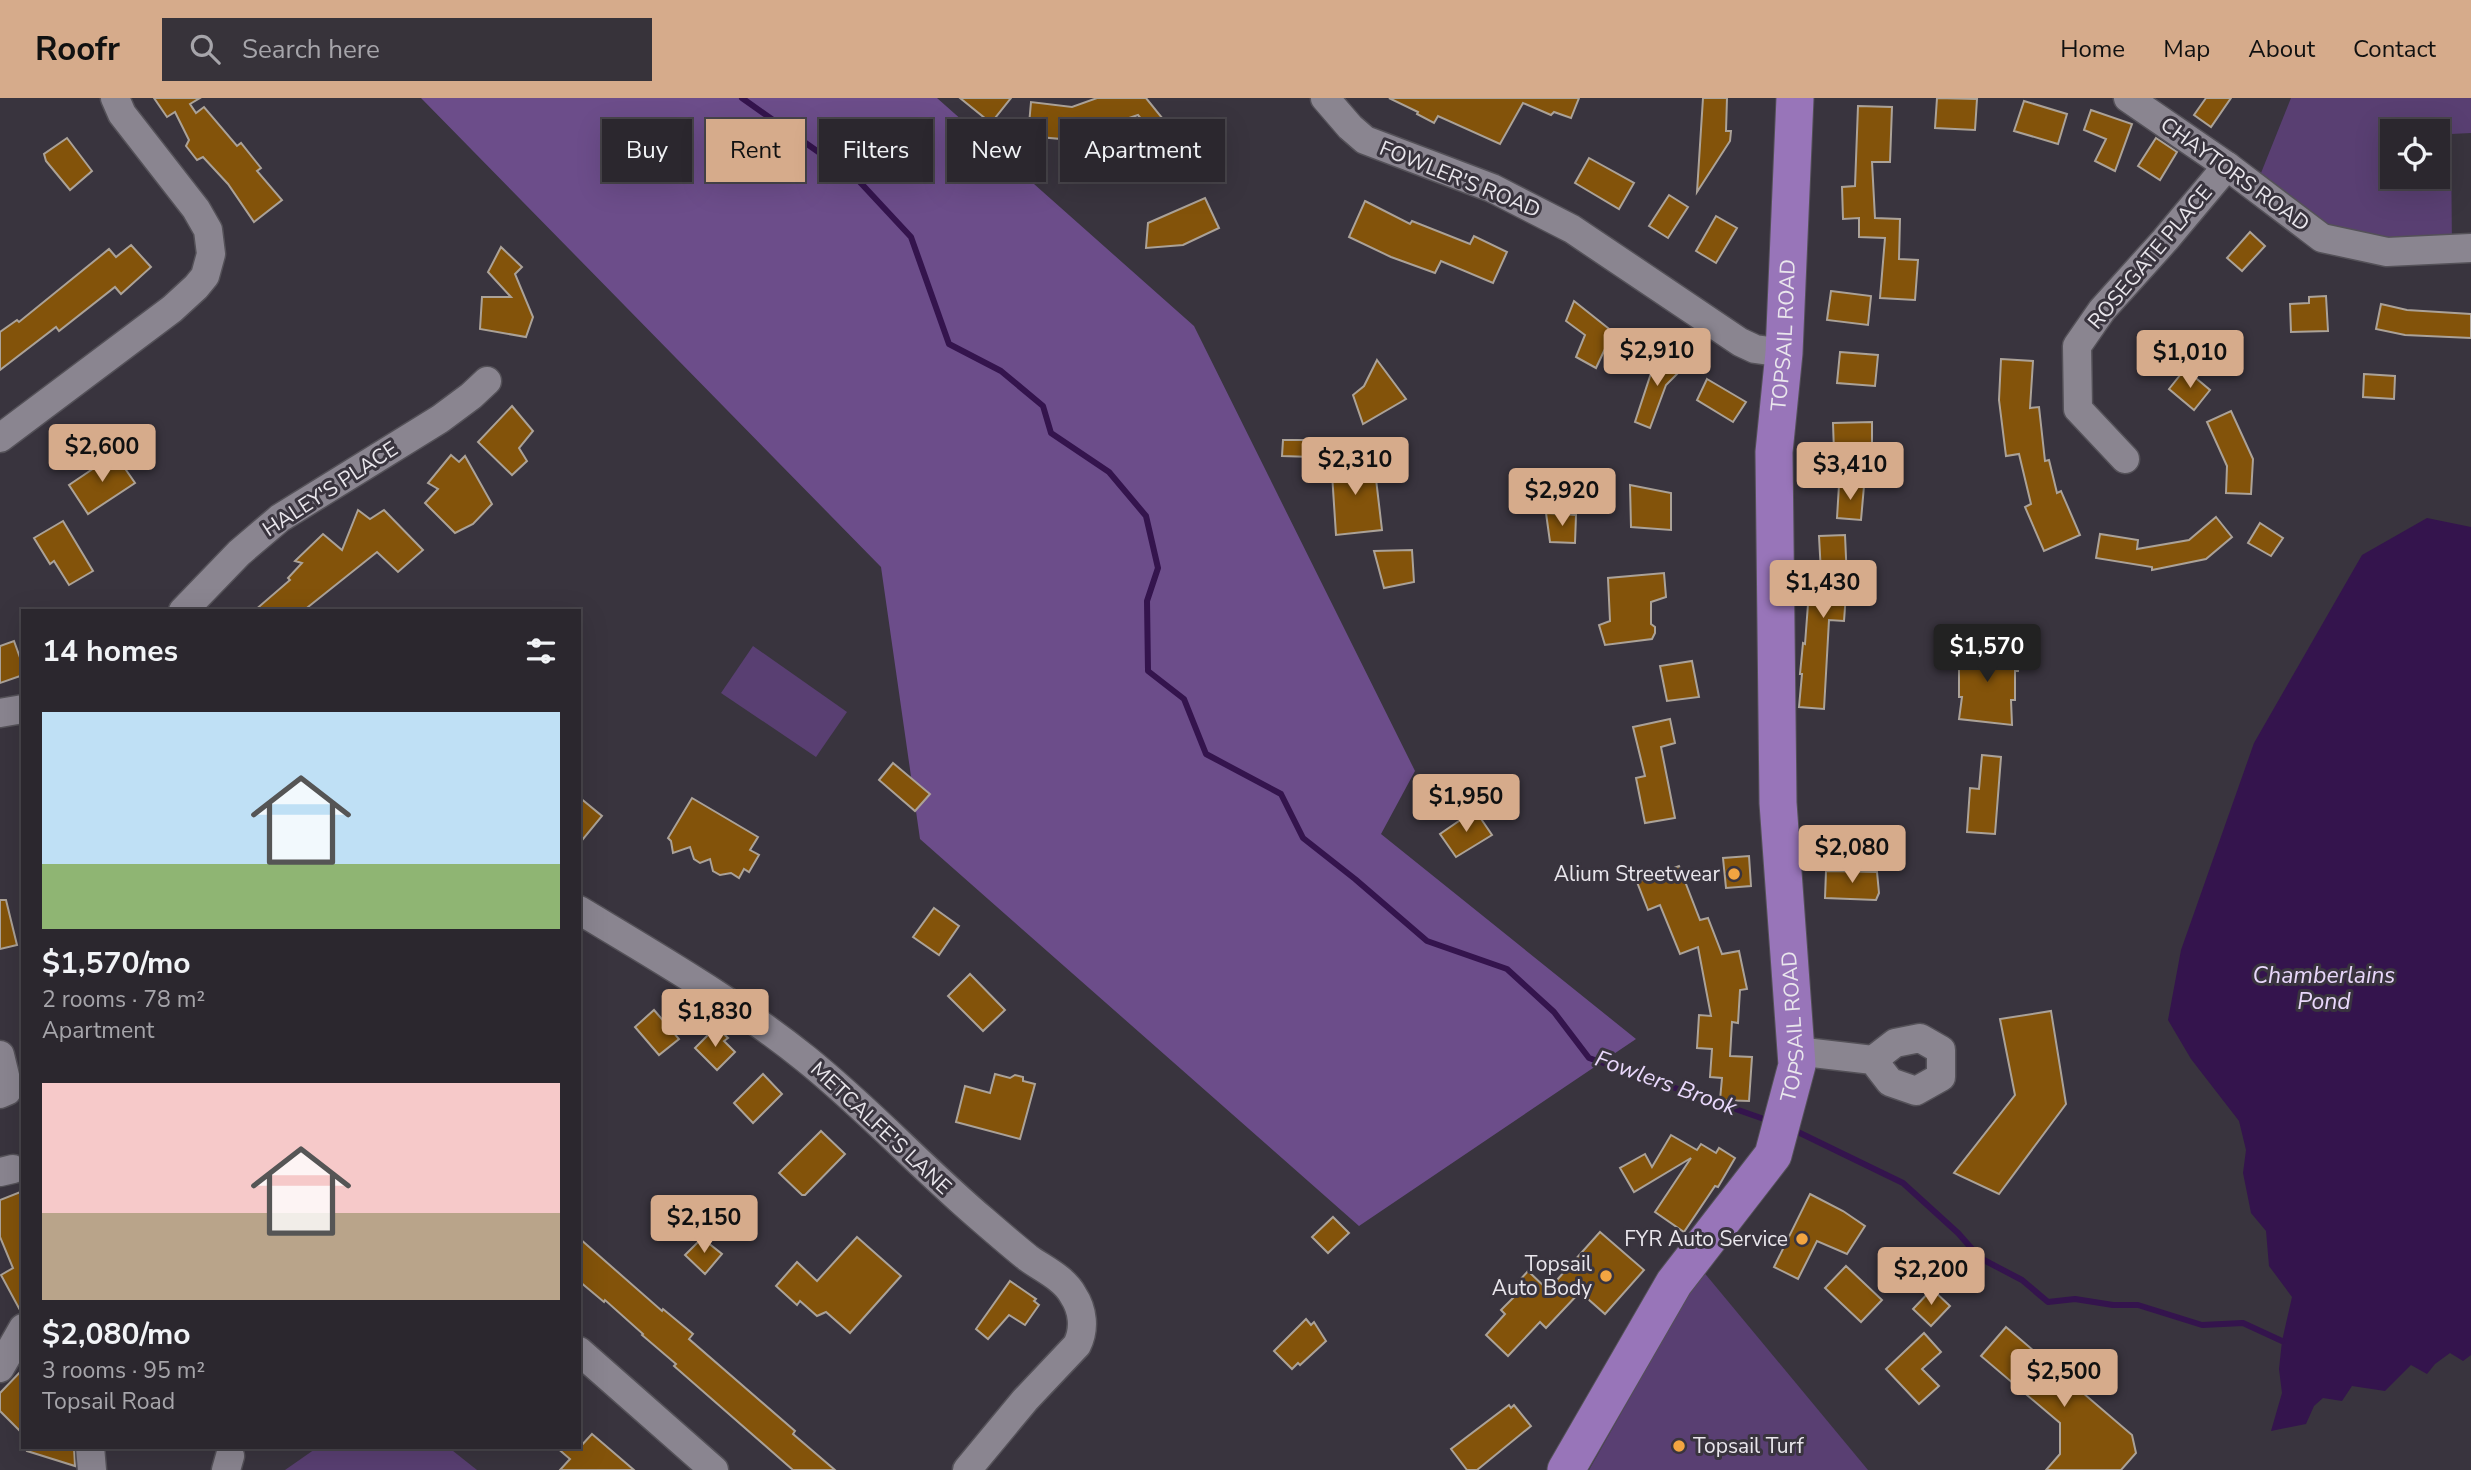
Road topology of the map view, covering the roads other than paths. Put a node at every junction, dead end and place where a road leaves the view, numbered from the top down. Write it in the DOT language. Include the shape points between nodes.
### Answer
graph roads {
  1 [pos="115,98"];
  2 [pos="1325,98"];
  3 [pos="1795,98"];
  4 [pos="2127,98"];
  5 [pos="2227,166"];
  6 [pos="2471,248"];
  7 [pos="1784,353"];
  8 [pos="487,381"];
  9 [pos="0,438"];
  10 [pos="2125,458"];
  11 [pos="185,609"];
  12 [pos="21,709"];
  13 [pos="0,713"];
  14 [pos="581,911"];
  15 [pos="1796,1051"];
  16 [pos="0,1055"];
  17 [pos="1873,1060"];
  18 [pos="0,1094"];
  19 [pos="21,1331"];
  20 [pos="581,1353"];
  21 [pos="0,1368"];
  22 [pos="90,1449"];
  23 [pos="92,1470"];
  24 [pos="714,1470"];
  25 [pos="967,1470"];
  26 [pos="1566,1470"];
  1 -- 9 [label="street" via="122,114 203,220 211,242 209,265 196,287 172,309"];
  2 -- 7 [label="street, FOWLER'S ROAD" via="1365,140 1467,178 1545,214 1740,342"];
  3 -- 7 [label="main road, TOPSAIL ROAD"];
  4 -- 5 [label="street, CHAYTORS ROAD"];
  5 -- 6 [label="street, CHAYTORS ROAD" via="2322,238 2386,252"];
  5 -- 10 [label="street, ROSEGATE PLACE" via="2102,310 2077,346 2078,409"];
  7 -- 15 [label="main road, TOPSAIL ROAD" via="1774,452 1778,803"];
  8 -- 11 [label="street, HALEY'S PLACE" via="440,419 280,518"];
  12 -- 13 [label="street"];
  14 -- 25 [label="street, METCALFE'S LANE" via="723,998 808,1061 956,1196 1068,1287 1077,1304 1081,1337"];
  15 -- 17 [label="street"];
  15 -- 26 [label="main road, TOPSAIL ROAD" via="1797,1065 1773,1155 1674,1283"];
  16 -- 18 [label="street" via="8,1088"];
  19 -- 21 [label="street"];
  20 -- 24 [label="street"];
  22 -- 23 [label="street"];
}
